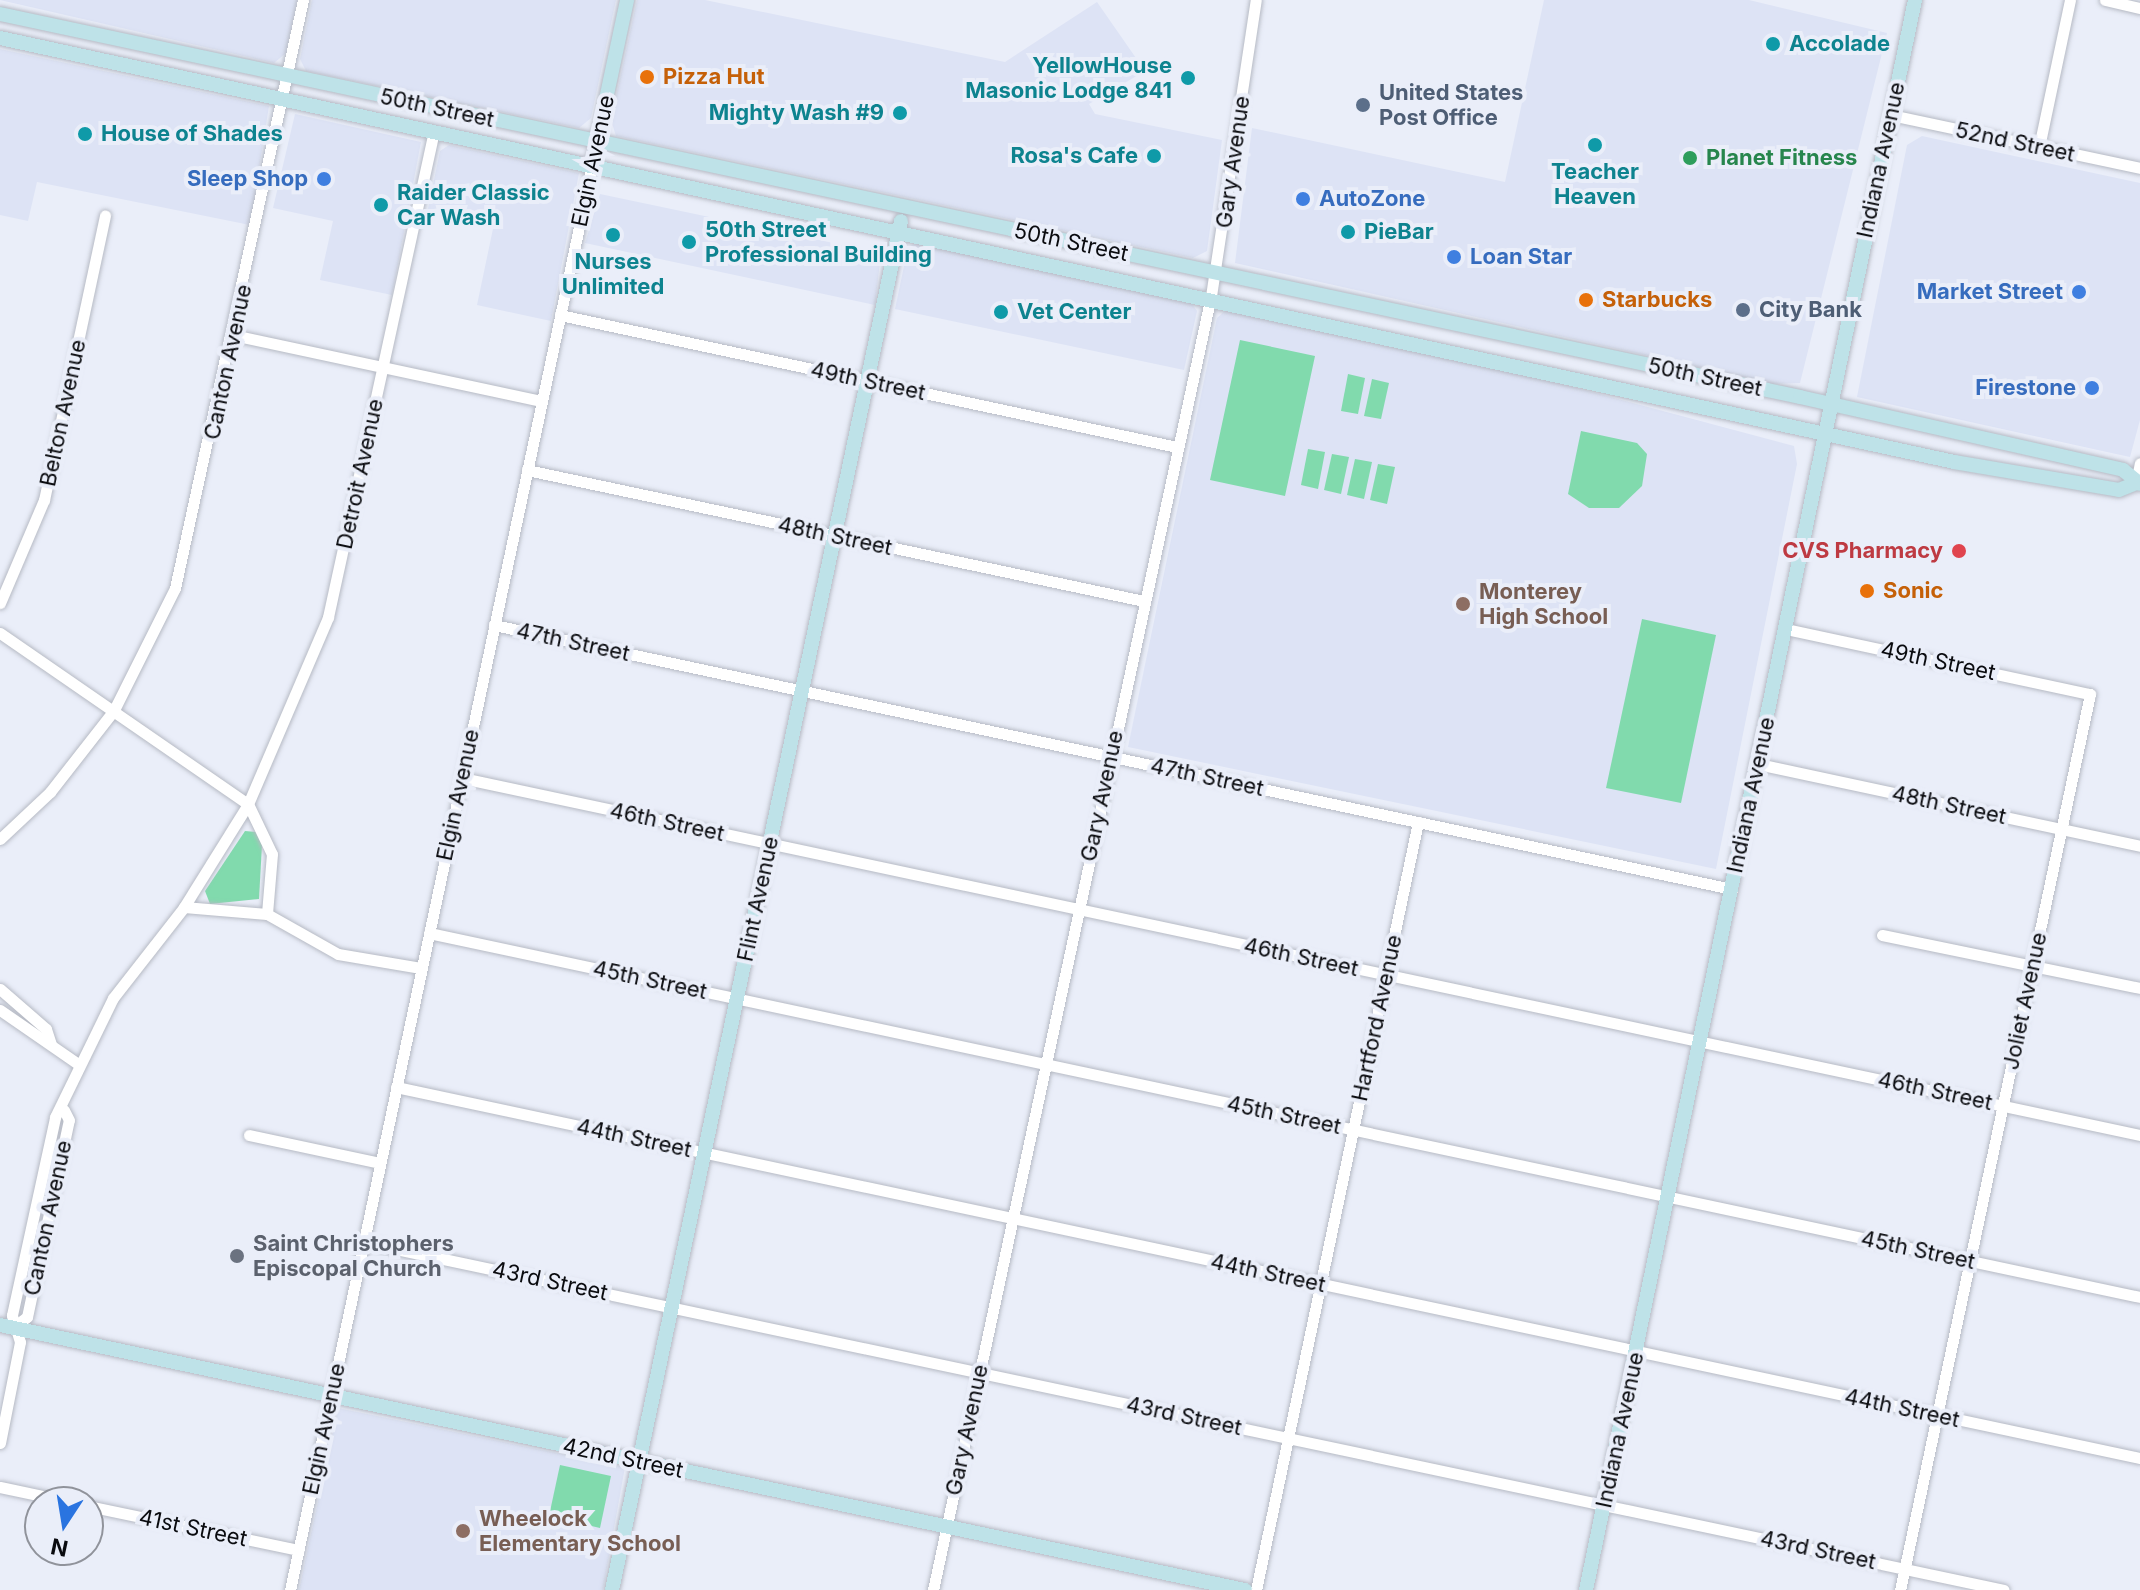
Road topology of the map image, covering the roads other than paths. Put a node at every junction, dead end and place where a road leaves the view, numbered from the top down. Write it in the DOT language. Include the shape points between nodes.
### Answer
graph roads {
  1 [pos="303,0"];
  2 [pos="627,0"];
  3 [pos="1256,0"];
  4 [pos="1915,0"];
  5 [pos="2070,0"];
  6 [pos="2105,0"];
  7 [pos="2140,8"];
  8 [pos="0,14"];
  9 [pos="0,38"];
  10 [pos="288,76"];
  11 [pos="284,99"];
  12 [pos="1891,115"];
  13 [pos="434,131"];
  14 [pos="597,143"];
  15 [pos="2039,147"];
  16 [pos="592,165"];
  17 [pos="2140,168"];
  18 [pos="904,207"];
  19 [pos="105,215"];
  20 [pos="899,229"];
  21 [pos="1215,273"];
  22 [pos="1211,296"];
  23 [pos="560,315"];
  24 [pos="233,335"];
  25 [pos="383,367"];
  26 [pos="867,381"];
  27 [pos="541,401"];
  28 [pos="1831,405"];
  29 [pos="1826,433"];
  30 [pos="1177,447"];
  31 [pos="2140,463"];
  32 [pos="527,470"];
  33 [pos="2138,484"];
  34 [pos="834,536"];
  35 [pos="1144,601"];
  36 [pos="0,603"];
  37 [pos="494,625"];
  38 [pos="1786,629"];
  39 [pos="0,633"];
  40 [pos="801,690"];
  41 [pos="2090,694"];
  42 [pos="114,710"];
  43 [pos="1111,756"];
  44 [pos="1758,764"];
  45 [pos="462,778"];
  46 [pos="248,804"];
  47 [pos="1418,822"];
  48 [pos="2061,829"];
  49 [pos="0,839"];
  50 [pos="769,844"];
  51 [pos="2140,846"];
  52 [pos="1732,889"];
  53 [pos="184,907"];
  54 [pos="1078,909"];
  55 [pos="267,914"];
  56 [pos="429,933"];
  57 [pos="1882,935"];
  58 [pos="2032,965"];
  59 [pos="421,968"];
  60 [pos="1386,975"];
  61 [pos="2140,988"];
  62 [pos="0,989"];
  63 [pos="737,998"];
  64 [pos="0,1010"];
  65 [pos="1702,1042"];
  66 [pos="51,1044"];
  67 [pos="78,1064"];
  68 [pos="1045,1064"];
  69 [pos="396,1087"];
  70 [pos="2003,1106"];
  71 [pos="64,1110"];
  72 [pos="1353,1129"];
  73 [pos="249,1135"];
  74 [pos="2140,1135"];
  75 [pos="704,1153"];
  76 [pos="380,1163"];
  77 [pos="45,1165"];
  78 [pos="59,1168"];
  79 [pos="1669,1196"];
  80 [pos="1012,1219"];
  81 [pos="363,1242"];
  82 [pos="1970,1261"];
  83 [pos="1320,1285"];
  84 [pos="2140,1297"];
  85 [pos="671,1307"];
  86 [pos="0,1325"];
  87 [pos="20,1326"];
  88 [pos="1636,1352"];
  89 [pos="979,1373"];
  90 [pos="331,1396"];
  91 [pos="1937,1415"];
  92 [pos="1288,1438"];
  93 [pos="0,1443"];
  94 [pos="2140,1458"];
  95 [pos="639,1461"];
  96 [pos="0,1487"];
  97 [pos="24,1492"];
  98 [pos="1604,1505"];
  99 [pos="104,1509"];
  100 [pos="947,1527"];
  101 [pos="298,1550"];
  102 [pos="1905,1569"];
  103 [pos="290,1590"];
  104 [pos="612,1590"];
  105 [pos="933,1590"];
  106 [pos="1245,1590"];
  107 [pos="1256,1590"];
  108 [pos="1586,1590"];
  109 [pos="1900,1590"];
  110 [pos="2004,1590"];
  1 -- 10 [label="street, Canton Avenue"];
  2 -- 14 [label="main road, Elgin Avenue"];
  3 -- 21 [label="street, Gary Avenue"];
  4 -- 12 [label="main road, Indiana Avenue"];
  5 -- 15 [label="street"];
  6 -- 7 [label="street"];
  8 -- 10 [label="main road, 50th Street"];
  9 -- 11 [label="main road, 50th Street"];
  10 -- 11 [label="street, Canton Avenue"];
  10 -- 14 [label="main road, 50th Street"];
  11 -- 13 [label="main road, 50th Street"];
  11 -- 24 [label="street, Canton Avenue"];
  12 -- 15 [label="street, 52nd Street"];
  12 -- 28 [label="main road, Indiana Avenue"];
  13 -- 16 [label="main road, 50th Street"];
  13 -- 25 [label="street, Detroit Avenue"];
  14 -- 16 [label="main road, Elgin Avenue"];
  14 -- 18 [label="main road, 50th Street"];
  15 -- 17 [label="street, 52nd Street"];
  16 -- 20 [label="main road, 50th Street"];
  16 -- 23 [label="street, Elgin Avenue"];
  18 -- 20 [label="main road, Flint Avenue"];
  18 -- 21 [label="main road, 50th Street"];
  19 -- 36 [label="street, Belton Avenue" via="44,500"];
  20 -- 22 [label="main road, 50th Street"];
  20 -- 26 [label="main road, Flint Avenue"];
  21 -- 22 [label="street, Gary Avenue"];
  21 -- 28 [label="main road, 50th Street"];
  22 -- 29 [label="main road, 50th Street"];
  22 -- 30 [label="street, Gary Avenue"];
  23 -- 26 [label="street, 49th Street"];
  23 -- 27 [label="street, Elgin Avenue"];
  24 -- 25 [label="street"];
  24 -- 42 [label="street, Canton Avenue" via="175,588"];
  25 -- 27 [label="street"];
  25 -- 46 [label="street, Detroit Avenue" via="328,617"];
  26 -- 30 [label="street, 49th Street"];
  26 -- 34 [label="main road, Flint Avenue"];
  27 -- 32 [label="street, Elgin Avenue"];
  28 -- 29 [label="main road, Indiana Avenue"];
  28 -- 33 [label="main road, 50th Street" via="2123,470"];
  29 -- 33 [label="main road, 50th Street" via="2119,490"];
  29 -- 38 [label="main road, Indiana Avenue"];
  30 -- 35 [label="street, Gary Avenue"];
  31 -- 33 [label="street"];
  32 -- 34 [label="street, 48th Street"];
  32 -- 37 [label="street, Elgin Avenue"];
  34 -- 35 [label="street, 48th Street"];
  34 -- 40 [label="main road, Flint Avenue"];
  35 -- 43 [label="street, Gary Avenue"];
  37 -- 40 [label="street, 47th Street"];
  37 -- 45 [label="street, Elgin Avenue"];
  38 -- 41 [label="street, 49th Street"];
  38 -- 44 [label="main road, Indiana Avenue"];
  39 -- 42 [label="street"];
  40 -- 43 [label="street, 47th Street"];
  40 -- 50 [label="main road, Flint Avenue"];
  41 -- 48 [label="street, Joliet Avenue"];
  42 -- 46 [label="street"];
  42 -- 49 [label="street" via="53,789"];
  43 -- 47 [label="street, 47th Street"];
  43 -- 54 [label="street, Gary Avenue"];
  44 -- 48 [label="street, 48th Street"];
  44 -- 52 [label="main road, Indiana Avenue"];
  45 -- 50 [label="street, 46th Street"];
  45 -- 56 [label="street, Elgin Avenue"];
  46 -- 53 [label="street, Canton Avenue"];
  46 -- 55 [label="street" via="272,854"];
  47 -- 52 [label="street, 47th Street"];
  47 -- 60 [label="street, Hartford Avenue"];
  48 -- 51 [label="street, 48th Street"];
  48 -- 58 [label="street, Joliet Avenue"];
  50 -- 54 [label="street, 46th Street"];
  50 -- 63 [label="main road, Flint Avenue"];
  52 -- 65 [label="main road, Indiana Avenue"];
  53 -- 55 [label="street"];
  53 -- 67 [label="street, Canton Avenue" via="113,998"];
  54 -- 60 [label="street, 46th Street"];
  54 -- 68 [label="street, Gary Avenue"];
  55 -- 59 [label="street" via="338,954"];
  56 -- 59 [label="street, Elgin Avenue"];
  56 -- 63 [label="street, 45th Street"];
  57 -- 58 [label="street"];
  58 -- 61 [label="street"];
  58 -- 70 [label="street, Joliet Avenue"];
  59 -- 69 [label="street, Elgin Avenue"];
  60 -- 65 [label="street, 46th Street"];
  60 -- 72 [label="street, Hartford Avenue"];
  62 -- 66 [label="street" via="46,1029"];
  63 -- 68 [label="street, 45th Street"];
  63 -- 75 [label="main road, Flint Avenue"];
  64 -- 66 [label="street" via="36,1041"];
  65 -- 70 [label="street, 46th Street"];
  65 -- 79 [label="main road, Indiana Avenue"];
  66 -- 67 [label="street"];
  67 -- 71 [label="street, Canton Avenue"];
  68 -- 72 [label="street, 45th Street"];
  68 -- 80 [label="street, Gary Avenue"];
  69 -- 75 [label="street, 44th Street"];
  69 -- 76 [label="street, Elgin Avenue"];
  70 -- 74 [label="street, 46th Street"];
  70 -- 82 [label="street, Joliet Avenue"];
  71 -- 77 [label="street, Canton Avenue" via="55,1117"];
  71 -- 78 [label="street, Canton Avenue" via="69,1120"];
  72 -- 79 [label="street, 45th Street"];
  72 -- 83 [label="street, Hartford Avenue"];
  73 -- 76 [label="street"];
  75 -- 80 [label="street, 44th Street"];
  75 -- 85 [label="main road, Flint Avenue"];
  76 -- 81 [label="street, Elgin Avenue"];
  77 -- 78 [label="street"];
  77 -- 87 [label="street, Canton Avenue" via="12,1315"];
  78 -- 87 [label="street, Canton Avenue" via="27,1317"];
  79 -- 82 [label="street, 45th Street"];
  79 -- 88 [label="main road, Indiana Avenue"];
  80 -- 83 [label="street, 44th Street"];
  80 -- 89 [label="street, Gary Avenue"];
  81 -- 85 [label="street, 43rd Street"];
  81 -- 90 [label="street, Elgin Avenue"];
  82 -- 84 [label="street, 45th Street"];
  82 -- 91 [label="street, Joliet Avenue"];
  83 -- 88 [label="street, 44th Street"];
  83 -- 92 [label="street, Hartford Avenue"];
  85 -- 89 [label="street, 43rd Street"];
  85 -- 95 [label="main road, Flint Avenue"];
  86 -- 87 [label="main road, 42nd Street"];
  87 -- 90 [label="main road, 42nd Street"];
  87 -- 93 [label="street, Canton Avenue"];
  88 -- 91 [label="street, 44th Street"];
  88 -- 98 [label="main road, Indiana Avenue"];
  89 -- 92 [label="street, 43rd Street"];
  89 -- 100 [label="street, Gary Avenue"];
  90 -- 95 [label="main road, 42nd Street"];
  90 -- 101 [label="street, Elgin Avenue"];
  91 -- 94 [label="street, 44th Street"];
  91 -- 102 [label="street, Joliet Avenue"];
  92 -- 98 [label="street, 43rd Street"];
  92 -- 107 [label="street, Hartford Avenue"];
  95 -- 100 [label="main road, 42nd Street"];
  95 -- 104 [label="main road, Flint Avenue"];
  96 -- 97 [label="street"];
  98 -- 102 [label="street, 43rd Street"];
  98 -- 108 [label="main road, Indiana Avenue"];
  99 -- 101 [label="street, 41st Street"];
  100 -- 105 [label="street, Gary Avenue"];
  100 -- 106 [label="main road, 42nd Street"];
  101 -- 103 [label="street, Elgin Avenue"];
  102 -- 109 [label="street, Joliet Avenue"];
  102 -- 110 [label="street, 43rd Street"];
}
